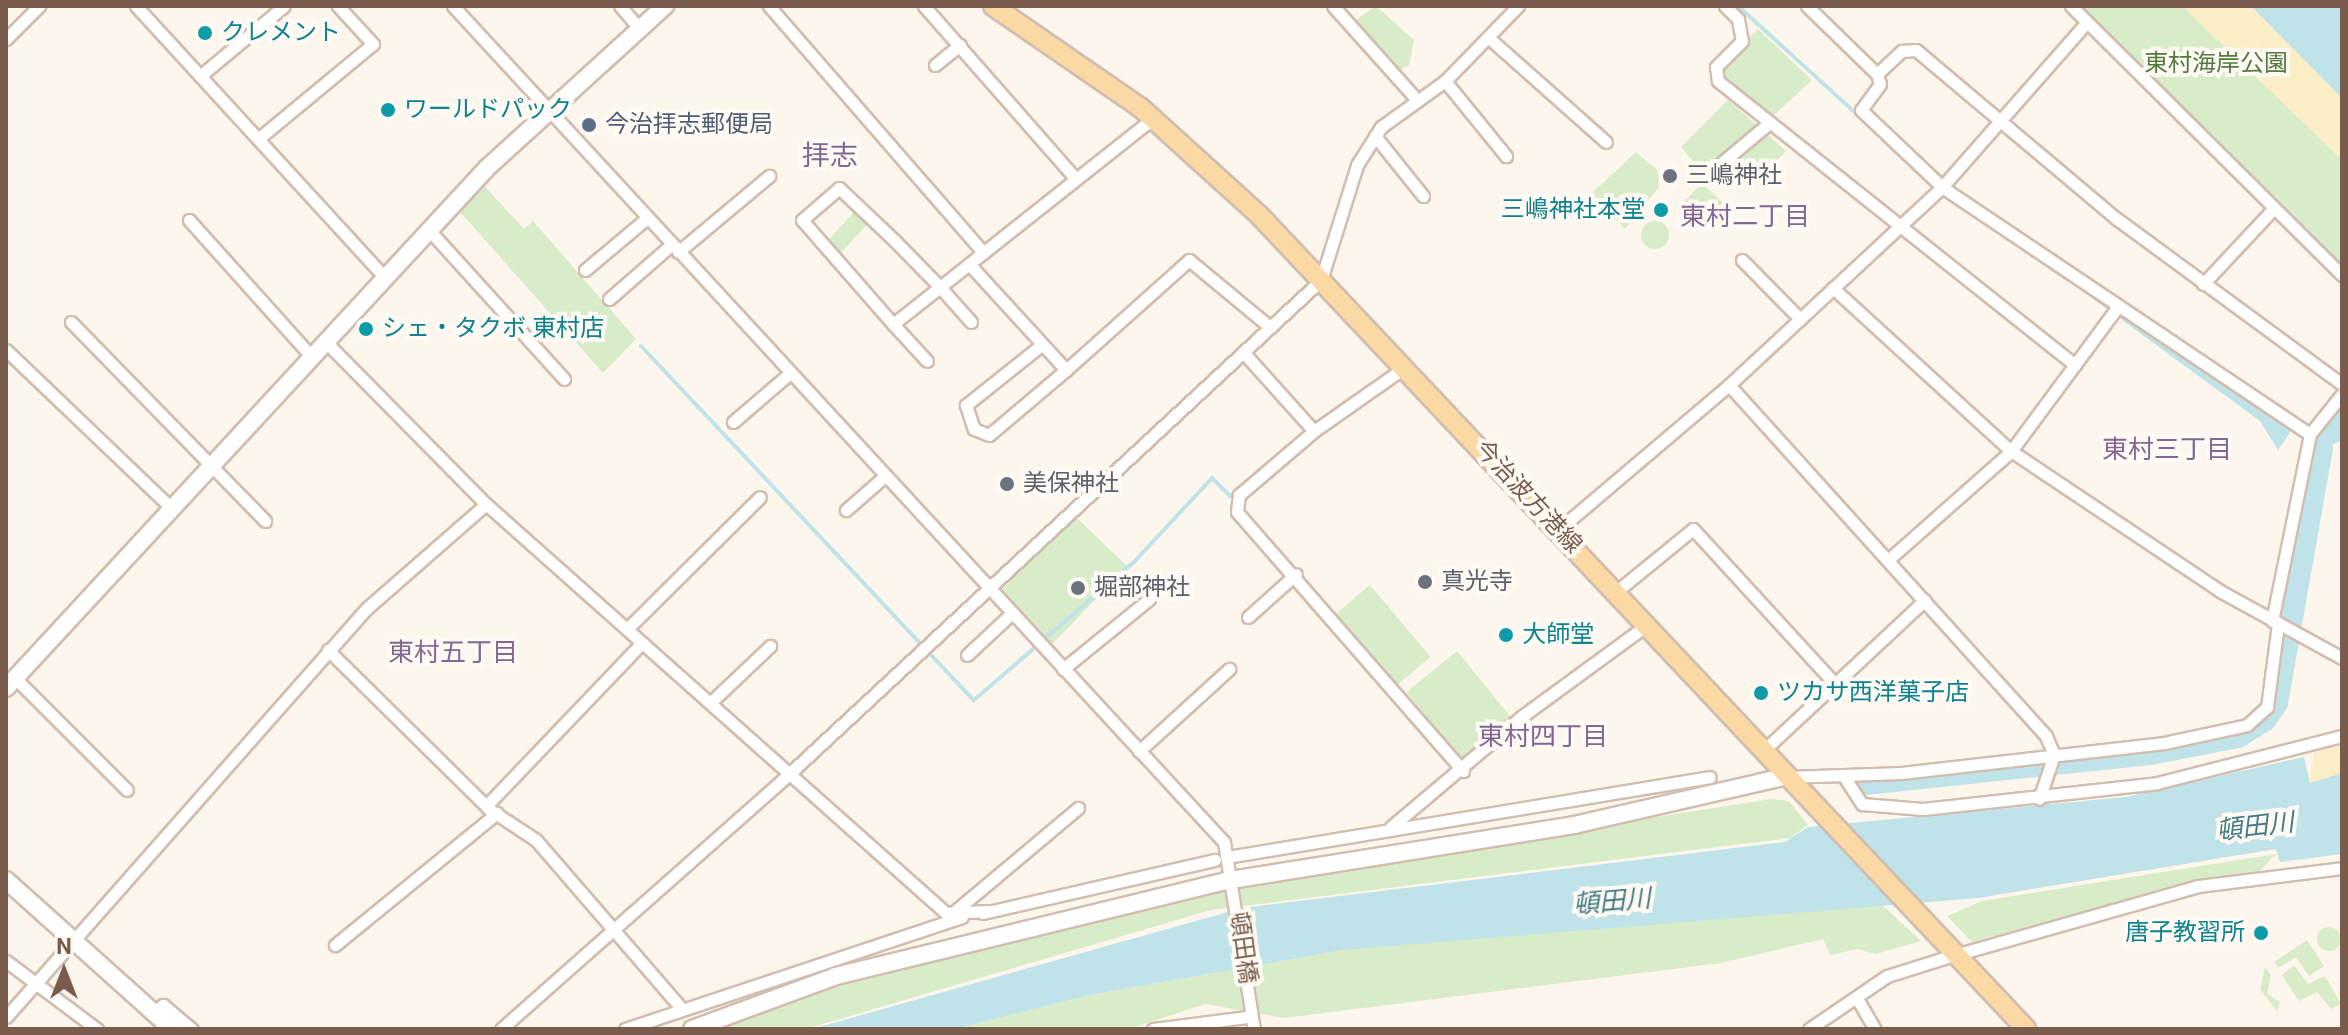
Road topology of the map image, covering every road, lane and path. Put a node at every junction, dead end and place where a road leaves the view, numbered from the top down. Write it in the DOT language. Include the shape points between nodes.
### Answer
graph roads {
  1 [pos="39,6"];
  2 [pos="136,6"];
  3 [pos="283,6"];
  4 [pos="338,6"];
  5 [pos="453,6"];
  6 [pos="620,6"];
  7 [pos="665,6"];
  8 [pos="769,6"];
  9 [pos="924,6"];
  10 [pos="993,6"];
  11 [pos="1333,6"];
  12 [pos="1518,6"];
  13 [pos="1725,6"];
  14 [pos="1807,6"];
  15 [pos="2071,6"];
  16 [pos="2086,23"];
  17 [pos="639,28"];
  18 [pos="6,39"];
  19 [pos="1490,39"];
  20 [pos="960,45"];
  21 [pos="935,65"];
  22 [pos="1877,74"];
  23 [pos="200,76"];
  24 [pos="1445,81"];
  25 [pos="1418,101"];
  26 [pos="547,109"];
  27 [pos="1153,118"];
  28 [pos="1768,124"];
  29 [pos="1997,124"];
  30 [pos="1375,136"];
  31 [pos="258,139"];
  32 [pos="1606,142"];
  33 [pos="1506,156"];
  34 [pos="1713,170"];
  35 [pos="769,176"];
  36 [pos="1076,179"];
  37 [pos="1942,187"];
  38 [pos="1423,196"];
  39 [pos="2274,208"];
  40 [pos="647,218"];
  41 [pos="189,220"];
  42 [pos="1899,228"];
  43 [pos="429,230"];
  44 [pos="675,249"];
  45 [pos="984,253"];
  46 [pos="1742,260"];
  47 [pos="969,264"];
  48 [pos="585,270"];
  49 [pos="2342,275"];
  50 [pos="384,277"];
  51 [pos="1321,280"];
  52 [pos="2203,284"];
  53 [pos="940,287"];
  54 [pos="1833,288"];
  55 [pos="609,299"];
  56 [pos="2116,309"];
  57 [pos="1800,319"];
  58 [pos="71,322"];
  59 [pos="971,322"];
  60 [pos="893,324"];
  61 [pos="1270,327"];
  62 [pos="324,340"];
  63 [pos="1040,346"];
  64 [pos="6,350"];
  65 [pos="1243,352"];
  66 [pos="310,355"];
  67 [pos="927,361"];
  68 [pos="2075,365"];
  69 [pos="1405,367"];
  70 [pos="1066,370"];
  71 [pos="790,373"];
  72 [pos="564,379"];
  73 [pos="2342,384"];
  74 [pos="1729,385"];
  75 [pos="2342,394"];
  76 [pos="733,422"];
  77 [pos="1314,431"];
  78 [pos="2310,434"];
  79 [pos="2011,451"];
  80 [pos="208,464"];
  81 [pos="885,476"];
  82 [pos="760,497"];
  83 [pos="486,504"];
  84 [pos="169,506"];
  85 [pos="846,510"];
  86 [pos="265,521"];
  87 [pos="1558,530"];
  88 [pos="1888,560"];
  89 [pos="1296,574"];
  90 [pos="988,589"];
  91 [pos="1617,591"];
  92 [pos="1149,599"];
  93 [pos="1925,600"];
  94 [pos="1011,614"];
  95 [pos="1248,617"];
  96 [pos="2275,622"];
  97 [pos="1648,624"];
  98 [pos="627,629"];
  99 [pos="642,643"];
  100 [pos="770,646"];
  101 [pos="328,650"];
  102 [pos="967,655"];
  103 [pos="2342,658"];
  104 [pos="1063,669"];
  105 [pos="1229,669"];
  106 [pos="10,683"];
  107 [pos="1835,684"];
  108 [pos="710,703"];
  109 [pos="2342,736"];
  110 [pos="1139,751"];
  111 [pos="1763,751"];
  112 [pos="2054,755"];
  113 [pos="1463,771"];
  114 [pos="789,774"];
  115 [pos="1843,775"];
  116 [pos="1710,777"];
  117 [pos="1784,777"];
  118 [pos="127,790"];
  119 [pos="2039,799"];
  120 [pos="486,806"];
  121 [pos="1078,808"];
  122 [pos="497,813"];
  123 [pos="1391,828"];
  124 [pos="1233,856"];
  125 [pos="1215,860"];
  126 [pos="2342,868"];
  127 [pos="6,880"];
  128 [pos="1233,886"];
  129 [pos="989,911"];
  130 [pos="953,913"];
  131 [pos="615,928"];
  132 [pos="69,937"];
  133 [pos="335,945"];
  134 [pos="1957,955"];
  135 [pos="6,961"];
  136 [pos="38,978"];
  137 [pos="1858,1000"];
  138 [pos="680,1007"];
  139 [pos="153,1013"];
  140 [pos="6,1017"];
  141 [pos="1247,1017"];
  142 [pos="1208,1021"];
  143 [pos="2018,1027"];
  144 [pos="97,1029"];
  145 [pos="172,1029"];
  146 [pos="192,1029"];
  147 [pos="501,1029"];
  148 [pos="625,1029"];
  149 [pos="692,1029"];
  150 [pos="1153,1029"];
  151 [pos="1197,1029"];
  152 [pos="1254,1029"];
  153 [pos="1809,1029"];
  154 [pos="1875,1029"];
  1 -- 18 [label="street"];
  2 -- 23 [label="street"];
  3 -- 23 [label="street"];
  4 -- 31 [label="street" via="373,44"];
  5 -- 26 [label="street, 頓田橋"];
  6 -- 17 [label="street"];
  7 -- 17 [label="street"];
  8 -- 45 [label="street"];
  9 -- 20 [label="street"];
  10 -- 27 [label="main road, 今治波方港線"];
  11 -- 25 [label="street"];
  12 -- 19 [label="street"];
  13 -- 28 [label="street" via="1738,19 1742,41 1716,67 1718,81"];
  14 -- 22 [label="street"];
  15 -- 16 [label="street"];
  16 -- 29 [label="street"];
  16 -- 39 [label="street"];
  17 -- 26 [label="street"];
  19 -- 24 [label="street"];
  19 -- 32 [label="street"];
  20 -- 21 [label="street"];
  20 -- 36 [label="street"];
  22 -- 29 [label="street" via="1902,51 1916,50"];
  22 -- 37 [label="street" via="1880,84 1861,110"];
  23 -- 31 [label="street"];
  24 -- 25 [label="street"];
  24 -- 33 [label="street"];
  25 -- 30 [label="street"];
  26 -- 40 [label="street, 頓田橋"];
  26 -- 43 [label="street"];
  27 -- 36 [label="street"];
  27 -- 51 [label="main road, 今治波方港線"];
  28 -- 34 [label="street"];
  28 -- 42 [label="street"];
  29 -- 37 [label="street"];
  29 -- 52 [label="street"];
  30 -- 38 [label="street"];
  30 -- 51 [label="street" via="1357,165"];
  31 -- 50 [label="street"];
  35 -- 44 [label="street"];
  36 -- 45 [label="street"];
  37 -- 42 [label="street"];
  37 -- 56 [label="street"];
  39 -- 49 [label="street"];
  39 -- 52 [label="street"];
  40 -- 44 [label="street, 頓田橋"];
  40 -- 48 [label="street"];
  41 -- 66 [label="street"];
  42 -- 54 [label="street"];
  42 -- 68 [label="street"];
  43 -- 50 [label="street"];
  43 -- 72 [label="street"];
  44 -- 55 [label="street"];
  44 -- 71 [label="street, 頓田橋"];
  45 -- 47 [label="street"];
  46 -- 57 [label="street"];
  47 -- 53 [label="street"];
  47 -- 63 [label="street"];
  50 -- 62 [label="street"];
  51 -- 61 [label="street"];
  51 -- 69 [label="main road, 今治波方港線"];
  52 -- 73 [label="street"];
  53 -- 59 [label="street"];
  53 -- 60 [label="street"];
  53 -- 60 [label="street" via="839,188 802,220"];
  54 -- 57 [label="street"];
  54 -- 79 [label="street"];
  56 -- 68 [label="street"];
  56 -- 78 [label="street"];
  57 -- 74 [label="street"];
  58 -- 80 [label="street"];
  60 -- 67 [label="street"];
  61 -- 65 [label="street"];
  61 -- 70 [label="street" via="1189,260"];
  62 -- 66 [label="street"];
  62 -- 83 [label="street"];
  63 -- 70 [label="street"];
  63 -- 70 [label="street" via="966,405 974,429 989,435"];
  64 -- 84 [label="street"];
  65 -- 77 [label="street"];
  65 -- 90 [label="street"];
  66 -- 80 [label="street"];
  68 -- 79 [label="street"];
  69 -- 77 [label="street"];
  69 -- 87 [label="main road, 今治波方港線"];
  71 -- 76 [label="street"];
  71 -- 81 [label="street, 頓田橋"];
  74 -- 87 [label="street"];
  74 -- 88 [label="street"];
  75 -- 78 [label="street"];
  77 -- 89 [label="street" via="1239,495 1237,512"];
  78 -- 96 [label="street"];
  79 -- 88 [label="street"];
  79 -- 96 [label="street"];
  80 -- 84 [label="street"];
  80 -- 86 [label="street"];
  81 -- 85 [label="street"];
  81 -- 90 [label="street, 頓田橋"];
  82 -- 98 [label="street"];
  83 -- 98 [label="street"];
  83 -- 101 [label="street" via="405,569"];
  84 -- 106 [label="street"];
  87 -- 91 [label="main road, 今治波方港線"];
  88 -- 93 [label="street"];
  89 -- 95 [label="street"];
  89 -- 113 [label="street"];
  90 -- 94 [label="street, 頓田橋"];
  90 -- 114 [label="street"];
  91 -- 97 [label="main road, 今治波方港線"];
  91 -- 107 [label="street" via="1693,529"];
  92 -- 104 [label="street"];
  93 -- 107 [label="street"];
  93 -- 112 [label="street" via="2046,736"];
  94 -- 102 [label="street"];
  94 -- 104 [label="street, 頓田橋"];
  96 -- 103 [label="street"];
  96 -- 112 [label="street" via="2267,707 2247,725"];
  97 -- 111 [label="main road, 今治波方港線"];
  97 -- 113 [label="street" via="1521,717"];
  98 -- 99 [label="street"];
  99 -- 108 [label="street"];
  99 -- 120 [label="street"];
  100 -- 108 [label="street"];
  101 -- 120 [label="street"];
  101 -- 132 [label="street"];
  104 -- 110 [label="street, 頓田橋"];
  105 -- 110 [label="street"];
  106 -- 118 [label="street"];
  107 -- 111 [label="street"];
  108 -- 114 [label="street"];
  109 -- 119 [label="street" via="2157,783"];
  110 -- 128 [label="street, 頓田橋" via="1224,842"];
  111 -- 117 [label="main road, 今治波方港線"];
  112 -- 115 [label="street"];
  112 -- 119 [label="street"];
  113 -- 123 [label="street"];
  114 -- 130 [label="street"];
  114 -- 131 [label="street"];
  115 -- 117 [label="street"];
  115 -- 119 [label="street" via="1862,804 1923,809"];
  116 -- 123 [label="street"];
  117 -- 128 [label="street" via="1574,825"];
  117 -- 134 [label="main road, 今治波方港線"];
  120 -- 122 [label="street"];
  121 -- 130 [label="street"];
  122 -- 131 [label="street" via="536,840"];
  122 -- 133 [label="street"];
  123 -- 124 [label="street"];
  125 -- 129 [label="street"];
  126 -- 134 [label="street" via="2198,886"];
  127 -- 132 [label="street"];
  128 -- 141 [label="street, 頓田橋" via="1251,1003"];
  128 -- 149 [label="street" via="836,976"];
  129 -- 130 [label="street"];
  129 -- 138 [label="street"];
  131 -- 138 [label="street"];
  131 -- 147 [label="street"];
  132 -- 136 [label="street"];
  132 -- 139 [label="street"];
  134 -- 137 [label="street" via="1887,976"];
  134 -- 143 [label="main road, 今治波方港線"];
  135 -- 136 [label="street"];
  136 -- 140 [label="street"];
  136 -- 144 [label="street"];
  137 -- 153 [label="street"];
  137 -- 154 [label="street"];
  138 -- 148 [label="street"];
  139 -- 145 [label="street"];
  139 -- 146 [label="street" via="163,1005"];
  141 -- 142 [label="street"];
  141 -- 152 [label="street"];
  142 -- 150 [label="street"];
  142 -- 151 [label="street"];
}
